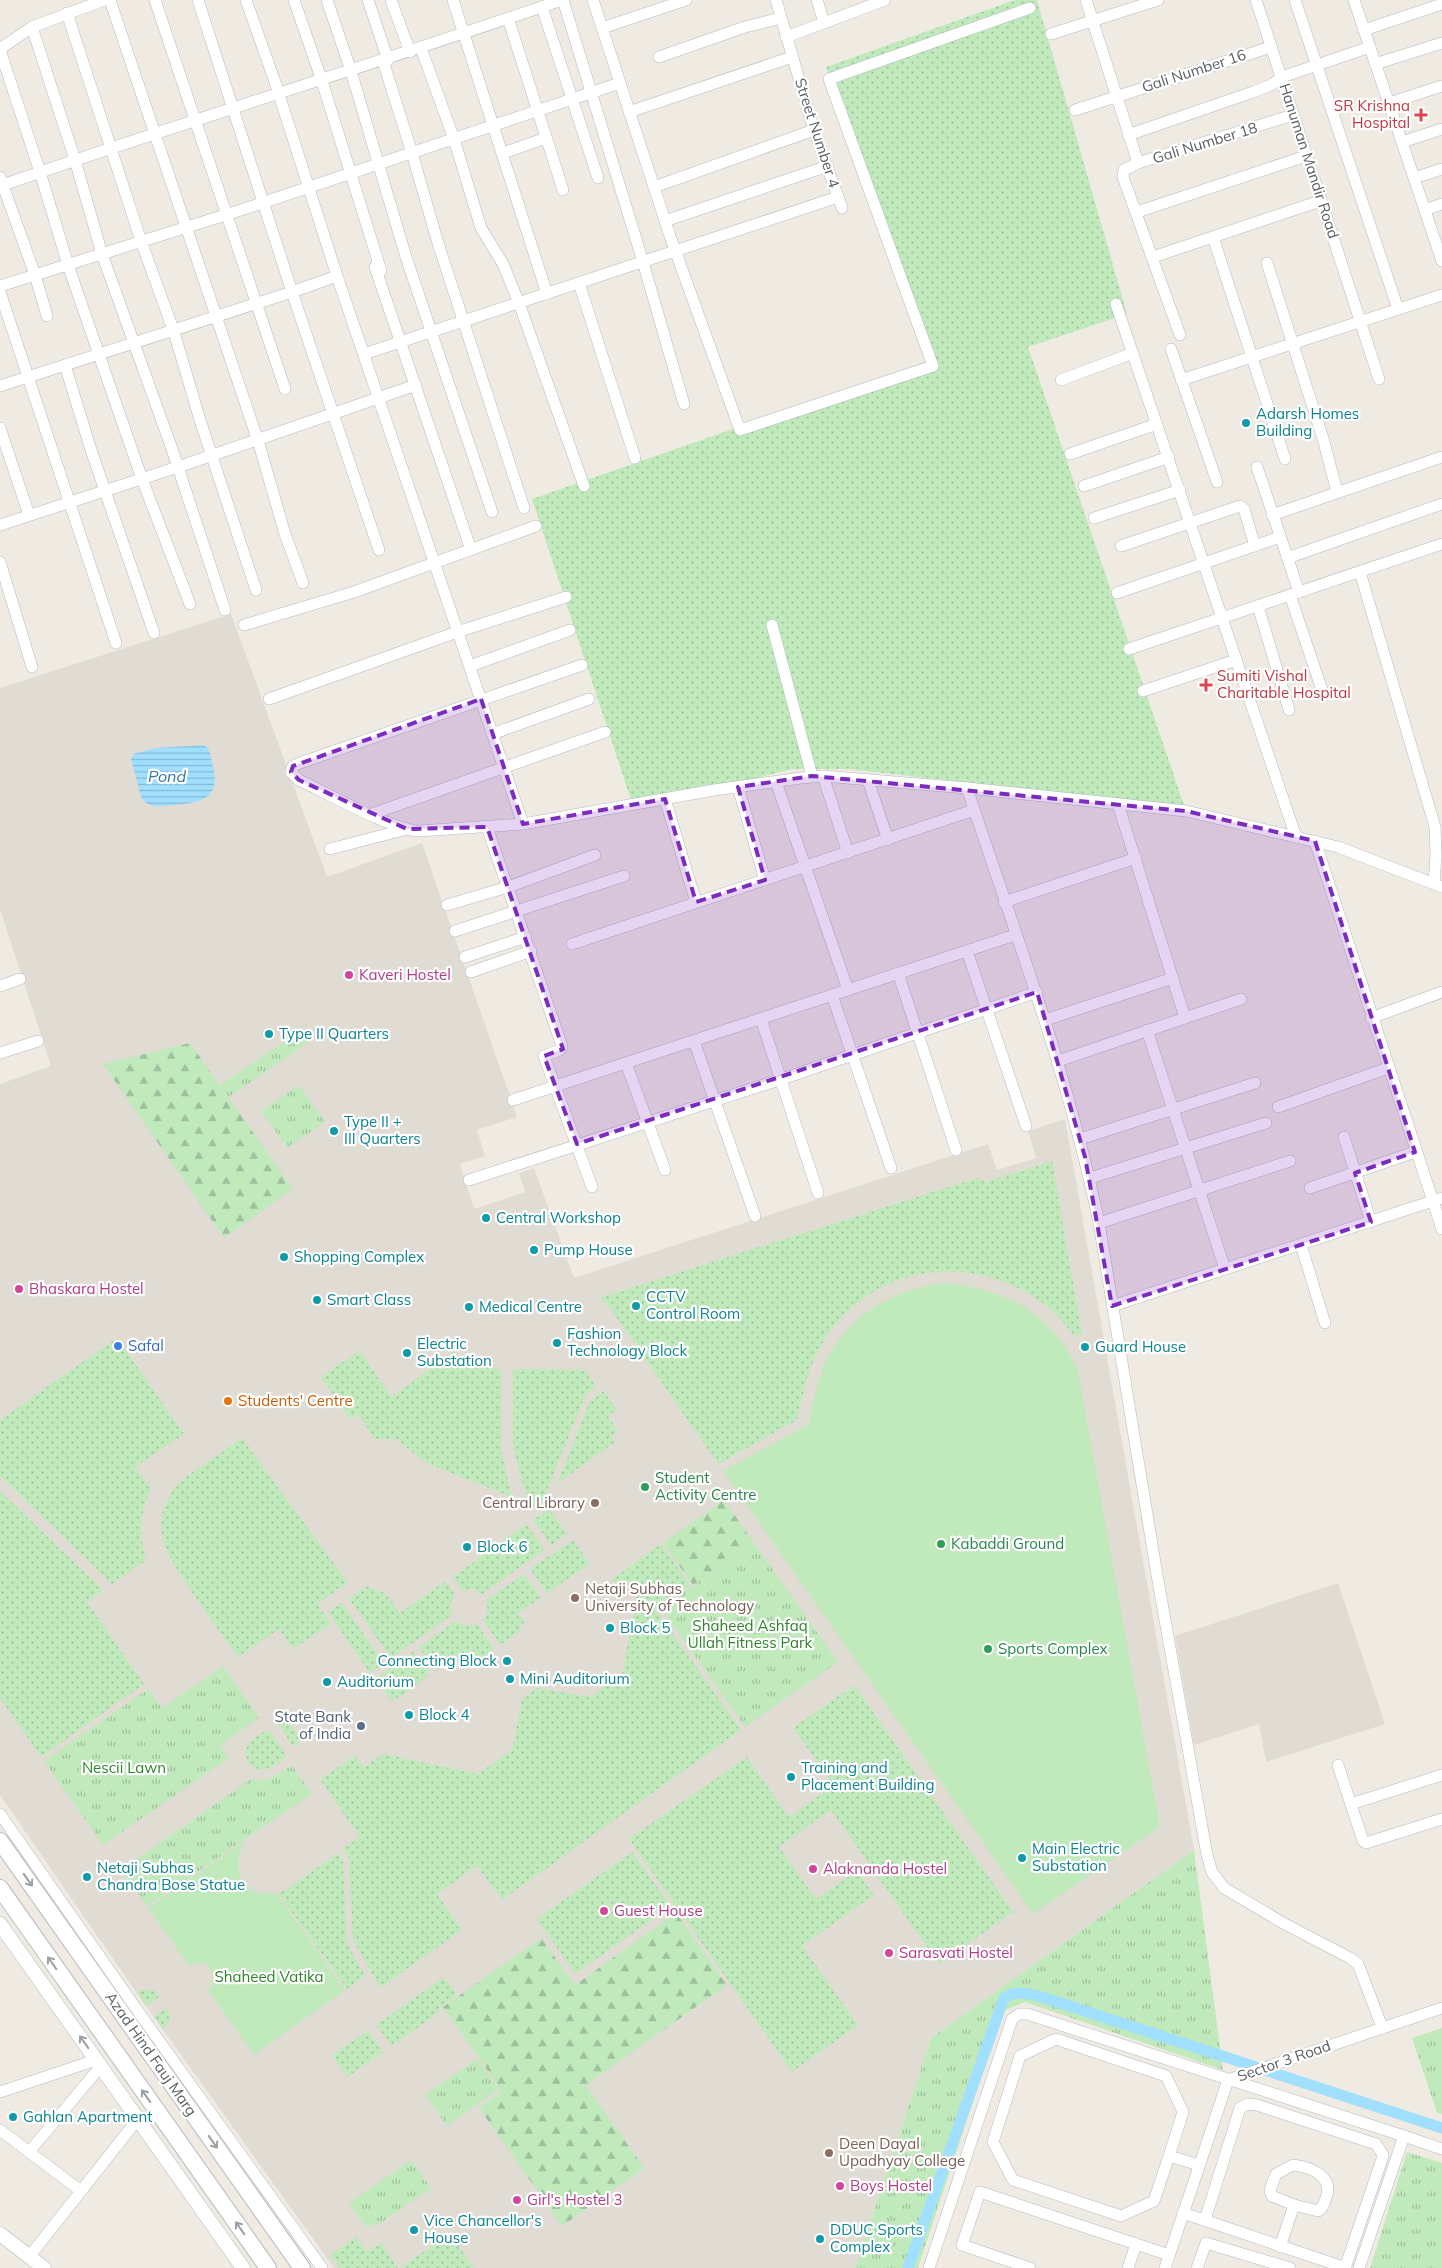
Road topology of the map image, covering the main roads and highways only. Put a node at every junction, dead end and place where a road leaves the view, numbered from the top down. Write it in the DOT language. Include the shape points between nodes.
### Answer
graph roads {
  1 [pos="0,1841"];
  2 [pos="0,1888"];
  3 [pos="268,2268"];
  4 [pos="302,2268"];
  1 -- 4 [label="main road, Azad Hind Fauj Marg, one-way"];
  3 -- 2 [label="main road, Azad Hind Fauj Marg, one-way"];
}
